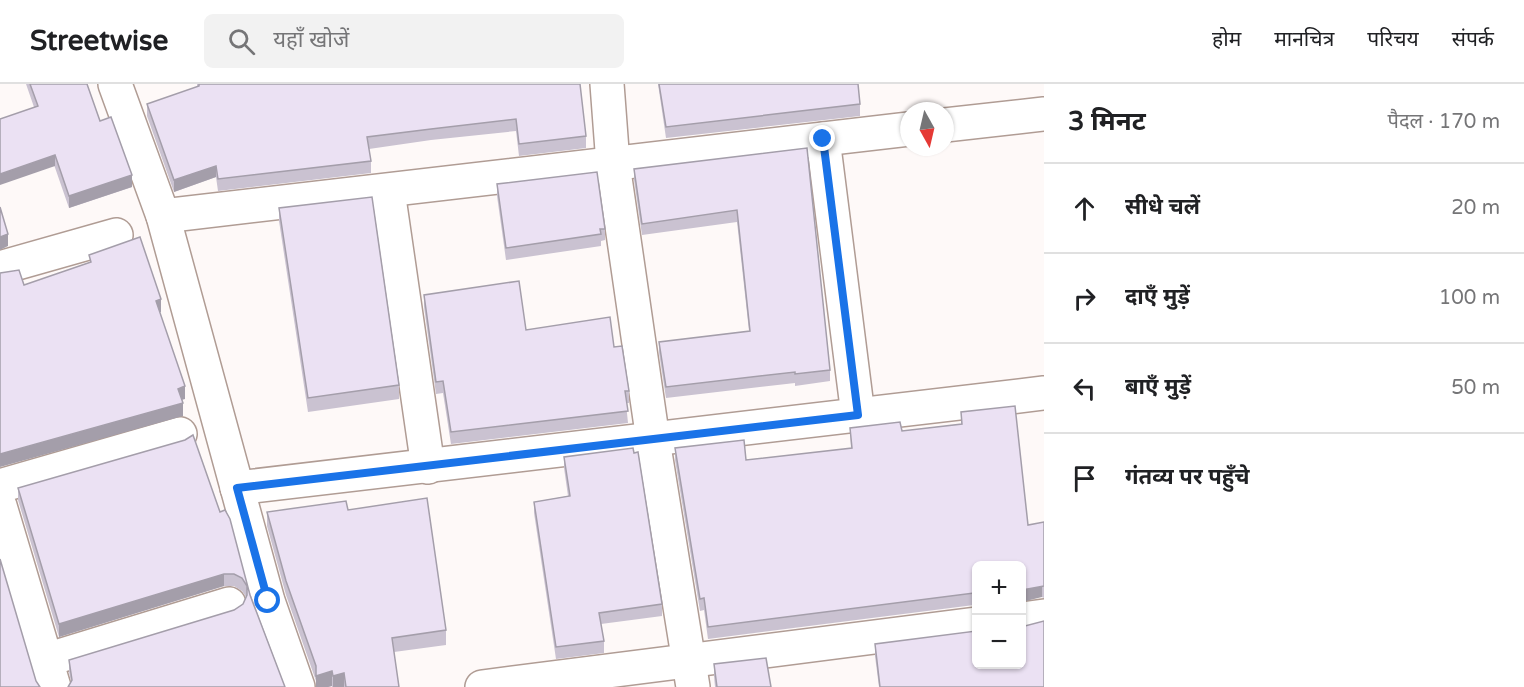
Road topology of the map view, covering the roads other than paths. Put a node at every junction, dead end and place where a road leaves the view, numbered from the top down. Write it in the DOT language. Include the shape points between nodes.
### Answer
graph roads {
  1 [pos="115,84"];
  2 [pos="607,84"];
  3 [pos="1044,114"];
  4 [pos="954,124"];
  5 [pos="900,130"];
  6 [pos="823,139"];
  7 [pos="613,164"];
  8 [pos="388,191"];
  9 [pos="163,216"];
  10 [pos="116,235"];
  11 [pos="0,268"];
  12 [pos="1044,393"];
  13 [pos="858,415"];
  14 [pos="180,434"];
  15 [pos="653,440"];
  16 [pos="428,466"];
  17 [pos="0,486"];
  18 [pos="237,488"];
  19 [pos="0,506"];
  20 [pos="229,604"];
  21 [pos="1044,616"];
  22 [pos="1026,618"];
  23 [pos="972,625"];
  24 [pos="691,673"];
  25 [pos="50,674"];
  26 [pos="298,687"];
  27 [pos="482,687"];
  1 -- 9 [label="street"];
  2 -- 7 [label="street"];
  3 -- 4 [label="street"];
  5 -- 6 [label="street"];
  6 -- 7 [label="street"];
  6 -- 13 [label="street"];
  7 -- 8 [label="street"];
  7 -- 15 [label="street"];
  8 -- 9 [label="street"];
  8 -- 16 [label="street"];
  9 -- 18 [label="street"];
  10 -- 11 [label="street"];
  12 -- 13 [label="street"];
  13 -- 15 [label="street"];
  14 -- 17 [label="street"];
  15 -- 16 [label="street"];
  15 -- 24 [label="street"];
  16 -- 18 [label="street"];
  18 -- 26 [label="street" via="268,601"];
  19 -- 25 [label="street"];
  20 -- 25 [label="street"];
  21 -- 22 [label="street"];
  23 -- 24 [label="street"];
  24 -- 27 [label="street"];
}
